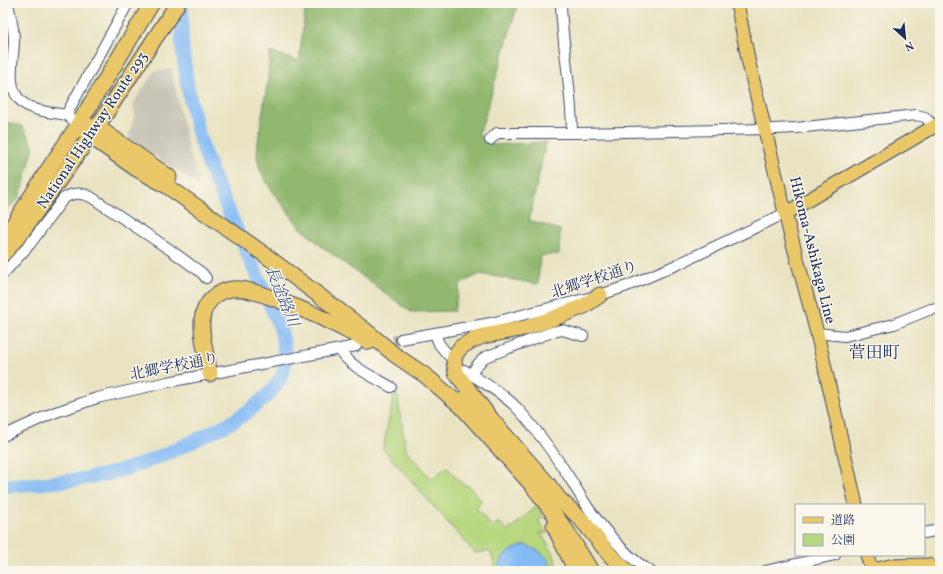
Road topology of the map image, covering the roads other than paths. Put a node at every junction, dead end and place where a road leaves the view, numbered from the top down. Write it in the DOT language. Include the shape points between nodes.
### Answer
graph roads {
  1 [pos="8,3"];
  2 [pos="128,3"];
  3 [pos="152,3"];
  4 [pos="561,3"];
  5 [pos="737,3"];
  6 [pos="175,9"];
  7 [pos="66,115"];
  8 [pos="78,125"];
  9 [pos="937,125"];
  10 [pos="765,129"];
  11 [pos="93,132"];
  12 [pos="572,133"];
  13 [pos="490,140"];
  14 [pos="786,213"];
  15 [pos="3,241"];
  16 [pos="261,248"];
  17 [pos="3,254"];
  18 [pos="3,274"];
  19 [pos="206,278"];
  20 [pos="600,295"];
  21 [pos="940,308"];
  22 [pos="435,333"];
  23 [pos="817,333"];
  24 [pos="583,336"];
  25 [pos="401,339"];
  26 [pos="356,346"];
  27 [pos="340,350"];
  28 [pos="395,355"];
  29 [pos="448,355"];
  30 [pos="210,374"];
  31 [pos="391,387"];
  32 [pos="491,419"];
  33 [pos="3,436"];
  34 [pos="542,498"];
  35 [pos="559,499"];
  36 [pos="856,504"];
  37 [pos="940,530"];
  38 [pos="925,533"];
  39 [pos="830,556"];
  40 [pos="870,563"];
  41 [pos="934,564"];
  42 [pos="574,571"];
  43 [pos="591,571"];
  44 [pos="599,571"];
  45 [pos="627,571"];
  46 [pos="650,571"];
  47 [pos="765,571"];
  48 [pos="905,571"];
  1 -- 7 [label="street" via="14,40 12,83 16,94 26,105"];
  2 -- 7 [label="street"];
  3 -- 8 [label="highway, National Highway Route 293"];
  4 -- 12 [label="street"];
  5 -- 10 [label="main road, Hikoma-Ashikaga Line"];
  6 -- 11 [label="highway, National Highway Route 293"];
  7 -- 8 [label="street"];
  8 -- 11 [label="highway"];
  8 -- 15 [label="highway, National Highway Route 293"];
  9 -- 10 [label="street" via="925,116 916,115"];
  9 -- 14 [label="main road"];
  10 -- 12 [label="street"];
  10 -- 14 [label="main road, Hikoma-Ashikaga Line"];
  11 -- 16 [label="highway"];
  11 -- 17 [label="highway, National Highway Route 293" via="21,233"];
  12 -- 13 [label="street" via="497,133"];
  14 -- 20 [label="street, 北郷学校通り" via="674,266"];
  14 -- 23 [label="main road, Hikoma-Ashikaga Line"];
  16 -- 28 [label="highway"];
  16 -- 32 [label="highway"];
  18 -- 19 [label="street" via="30,244 63,199 77,193 91,197 169,249"];
  20 -- 22 [label="street, 北郷学校通り" via="491,323"];
  20 -- 32 [label="highway" via="584,306 557,317 525,328 483,336 461,347 455,355 456,373"];
  21 -- 23 [label="street" via="936,307 894,324 845,336"];
  22 -- 25 [label="street, 北郷学校通り"];
  22 -- 29 [label="street" via="439,344"];
  23 -- 36 [label="main road, Hikoma-Ashikaga Line"];
  24 -- 46 [label="street" via="562,330 552,332 492,353 467,372 500,393 519,411 596,518 633,559"];
  26 -- 27 [label="street, 北郷学校通り"];
  27 -- 30 [label="street, 北郷学校通り"];
  27 -- 31 [label="street" via="349,362"];
  28 -- 30 [label="highway" via="314,315 280,301 239,289 224,291 213,298 206,308 202,322"];
  28 -- 34 [label="highway" via="426,376 461,406"];
  30 -- 33 [label="street, 北郷学校通り" via="80,403"];
  32 -- 35 [label="highway"];
  34 -- 42 [label="highway"];
  34 -- 43 [label="highway" via="566,530"];
  35 -- 44 [label="highway"];
  35 -- 45 [label="highway" via="580,518 610,555"];
  37 -- 38 [label="street"];
  39 -- 47 [label="street"];
  40 -- 41 [label="highway" via="890,567"];
  41 -- 48 [label="highway"];
}
